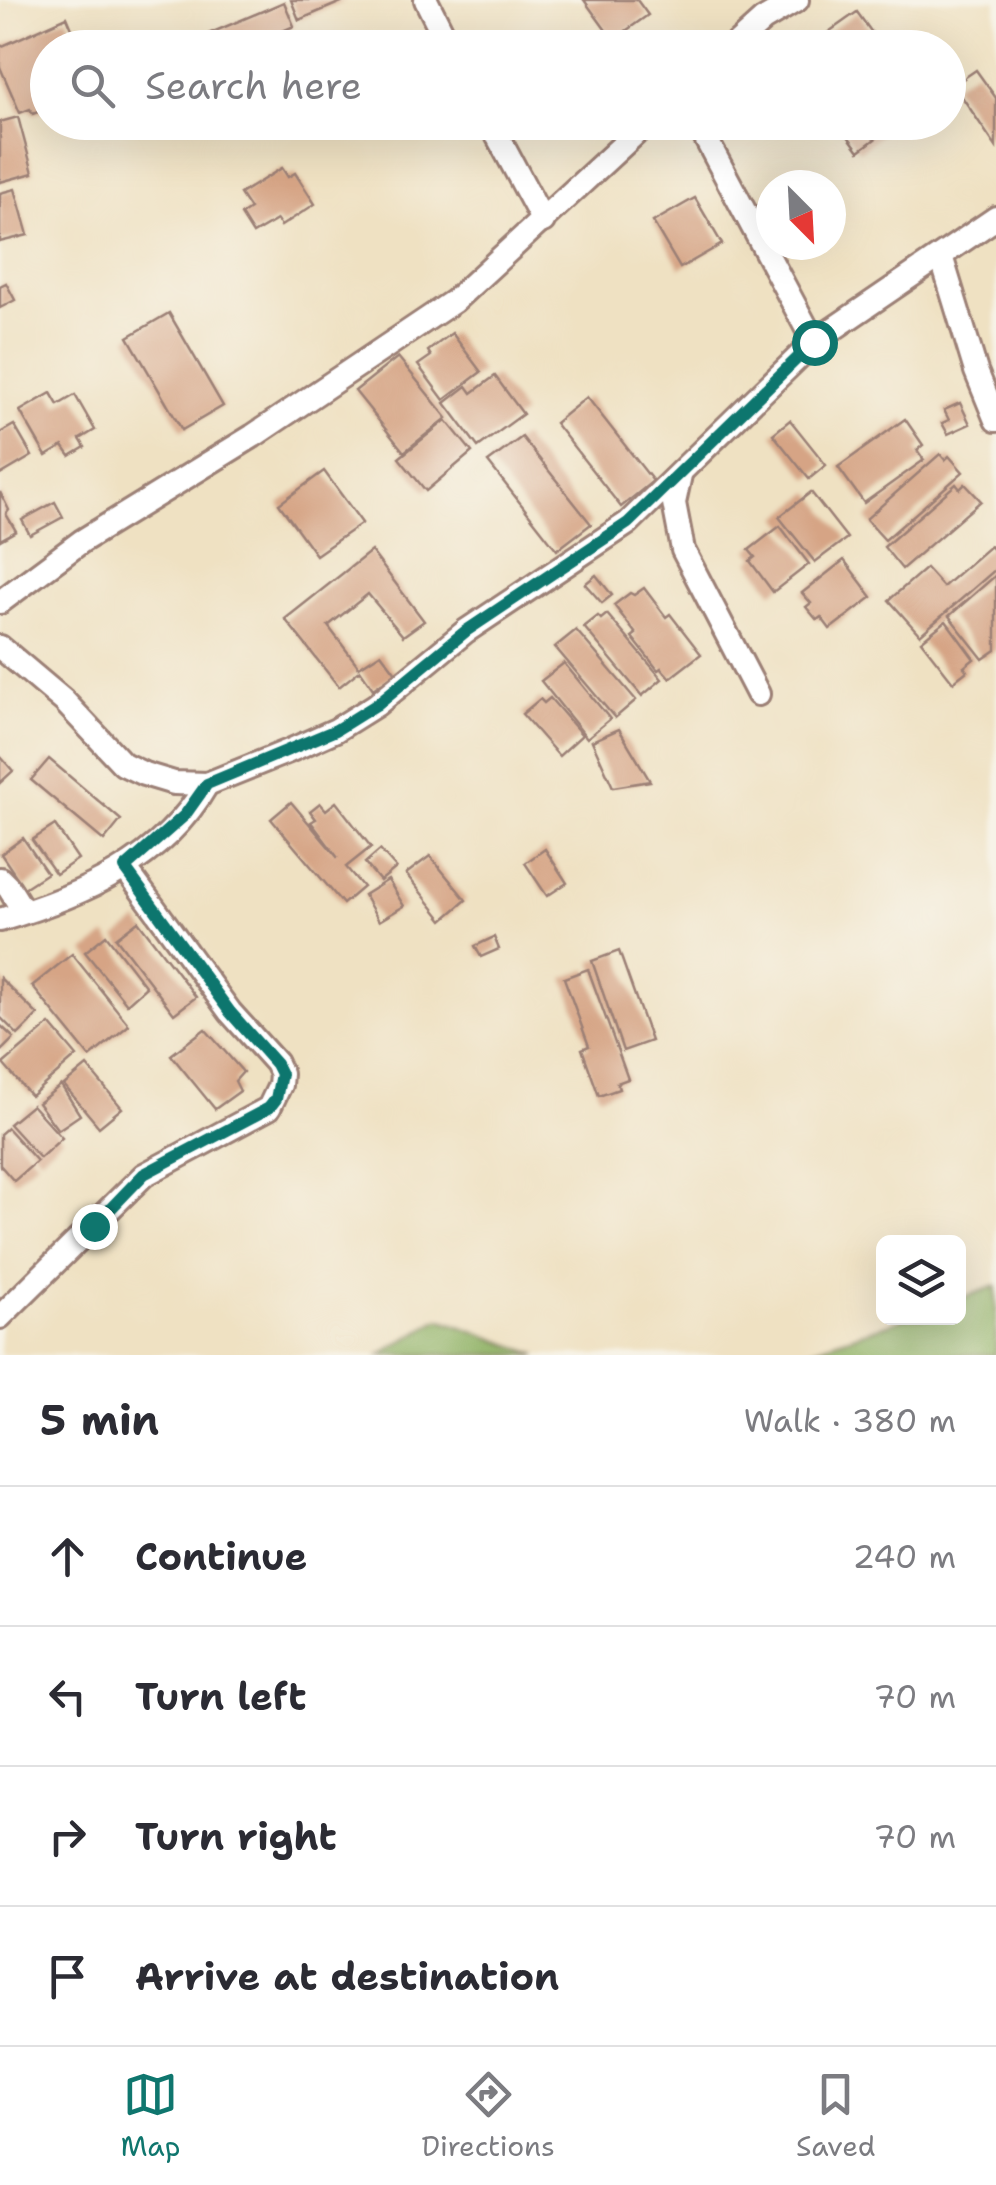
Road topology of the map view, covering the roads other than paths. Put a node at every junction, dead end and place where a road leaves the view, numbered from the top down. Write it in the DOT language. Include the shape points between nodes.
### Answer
graph roads {
  1 [pos="426,0"];
  2 [pos="750,0"];
  3 [pos="797,0"];
  4 [pos="763,20"];
  5 [pos="441,30"];
  6 [pos="752,30"];
  7 [pos="500,140"];
  8 [pos="629,140"];
  9 [pos="707,140"];
  10 [pos="996,218"];
  11 [pos="543,220"];
  12 [pos="940,256"];
  13 [pos="814,342"];
  14 [pos="996,420"];
  15 [pos="680,474"];
  16 [pos="0,602"];
  17 [pos="0,647"];
  18 [pos="758,694"];
  19 [pos="207,784"];
  20 [pos="125,868"];
  21 [pos="0,880"];
  22 [pos="24,912"];
  23 [pos="0,920"];
  24 [pos="0,1317"];
  1 -- 5 [label="street"];
  2 -- 4 [label="street"];
  3 -- 4 [label="street"];
  4 -- 6 [label="street"];
  7 -- 11 [label="street"];
  8 -- 11 [label="street"];
  9 -- 13 [label="street"];
  10 -- 12 [label="street"];
  11 -- 16 [label="street" via="454,301 82,541"];
  12 -- 13 [label="street"];
  12 -- 14 [label="street"];
  13 -- 15 [label="street"];
  15 -- 18 [label="street" via="674,503 683,550"];
  15 -- 19 [label="street" via="628,523 466,631 376,705 336,730"];
  17 -- 19 [label="street" via="124,764 174,783"];
  19 -- 20 [label="street" via="185,815"];
  20 -- 22 [label="street" via="83,892"];
  20 -- 24 [label="street" via="276,1064 280,1085 269,1108 144,1174"];
  21 -- 22 [label="street"];
  22 -- 23 [label="street"];
}
